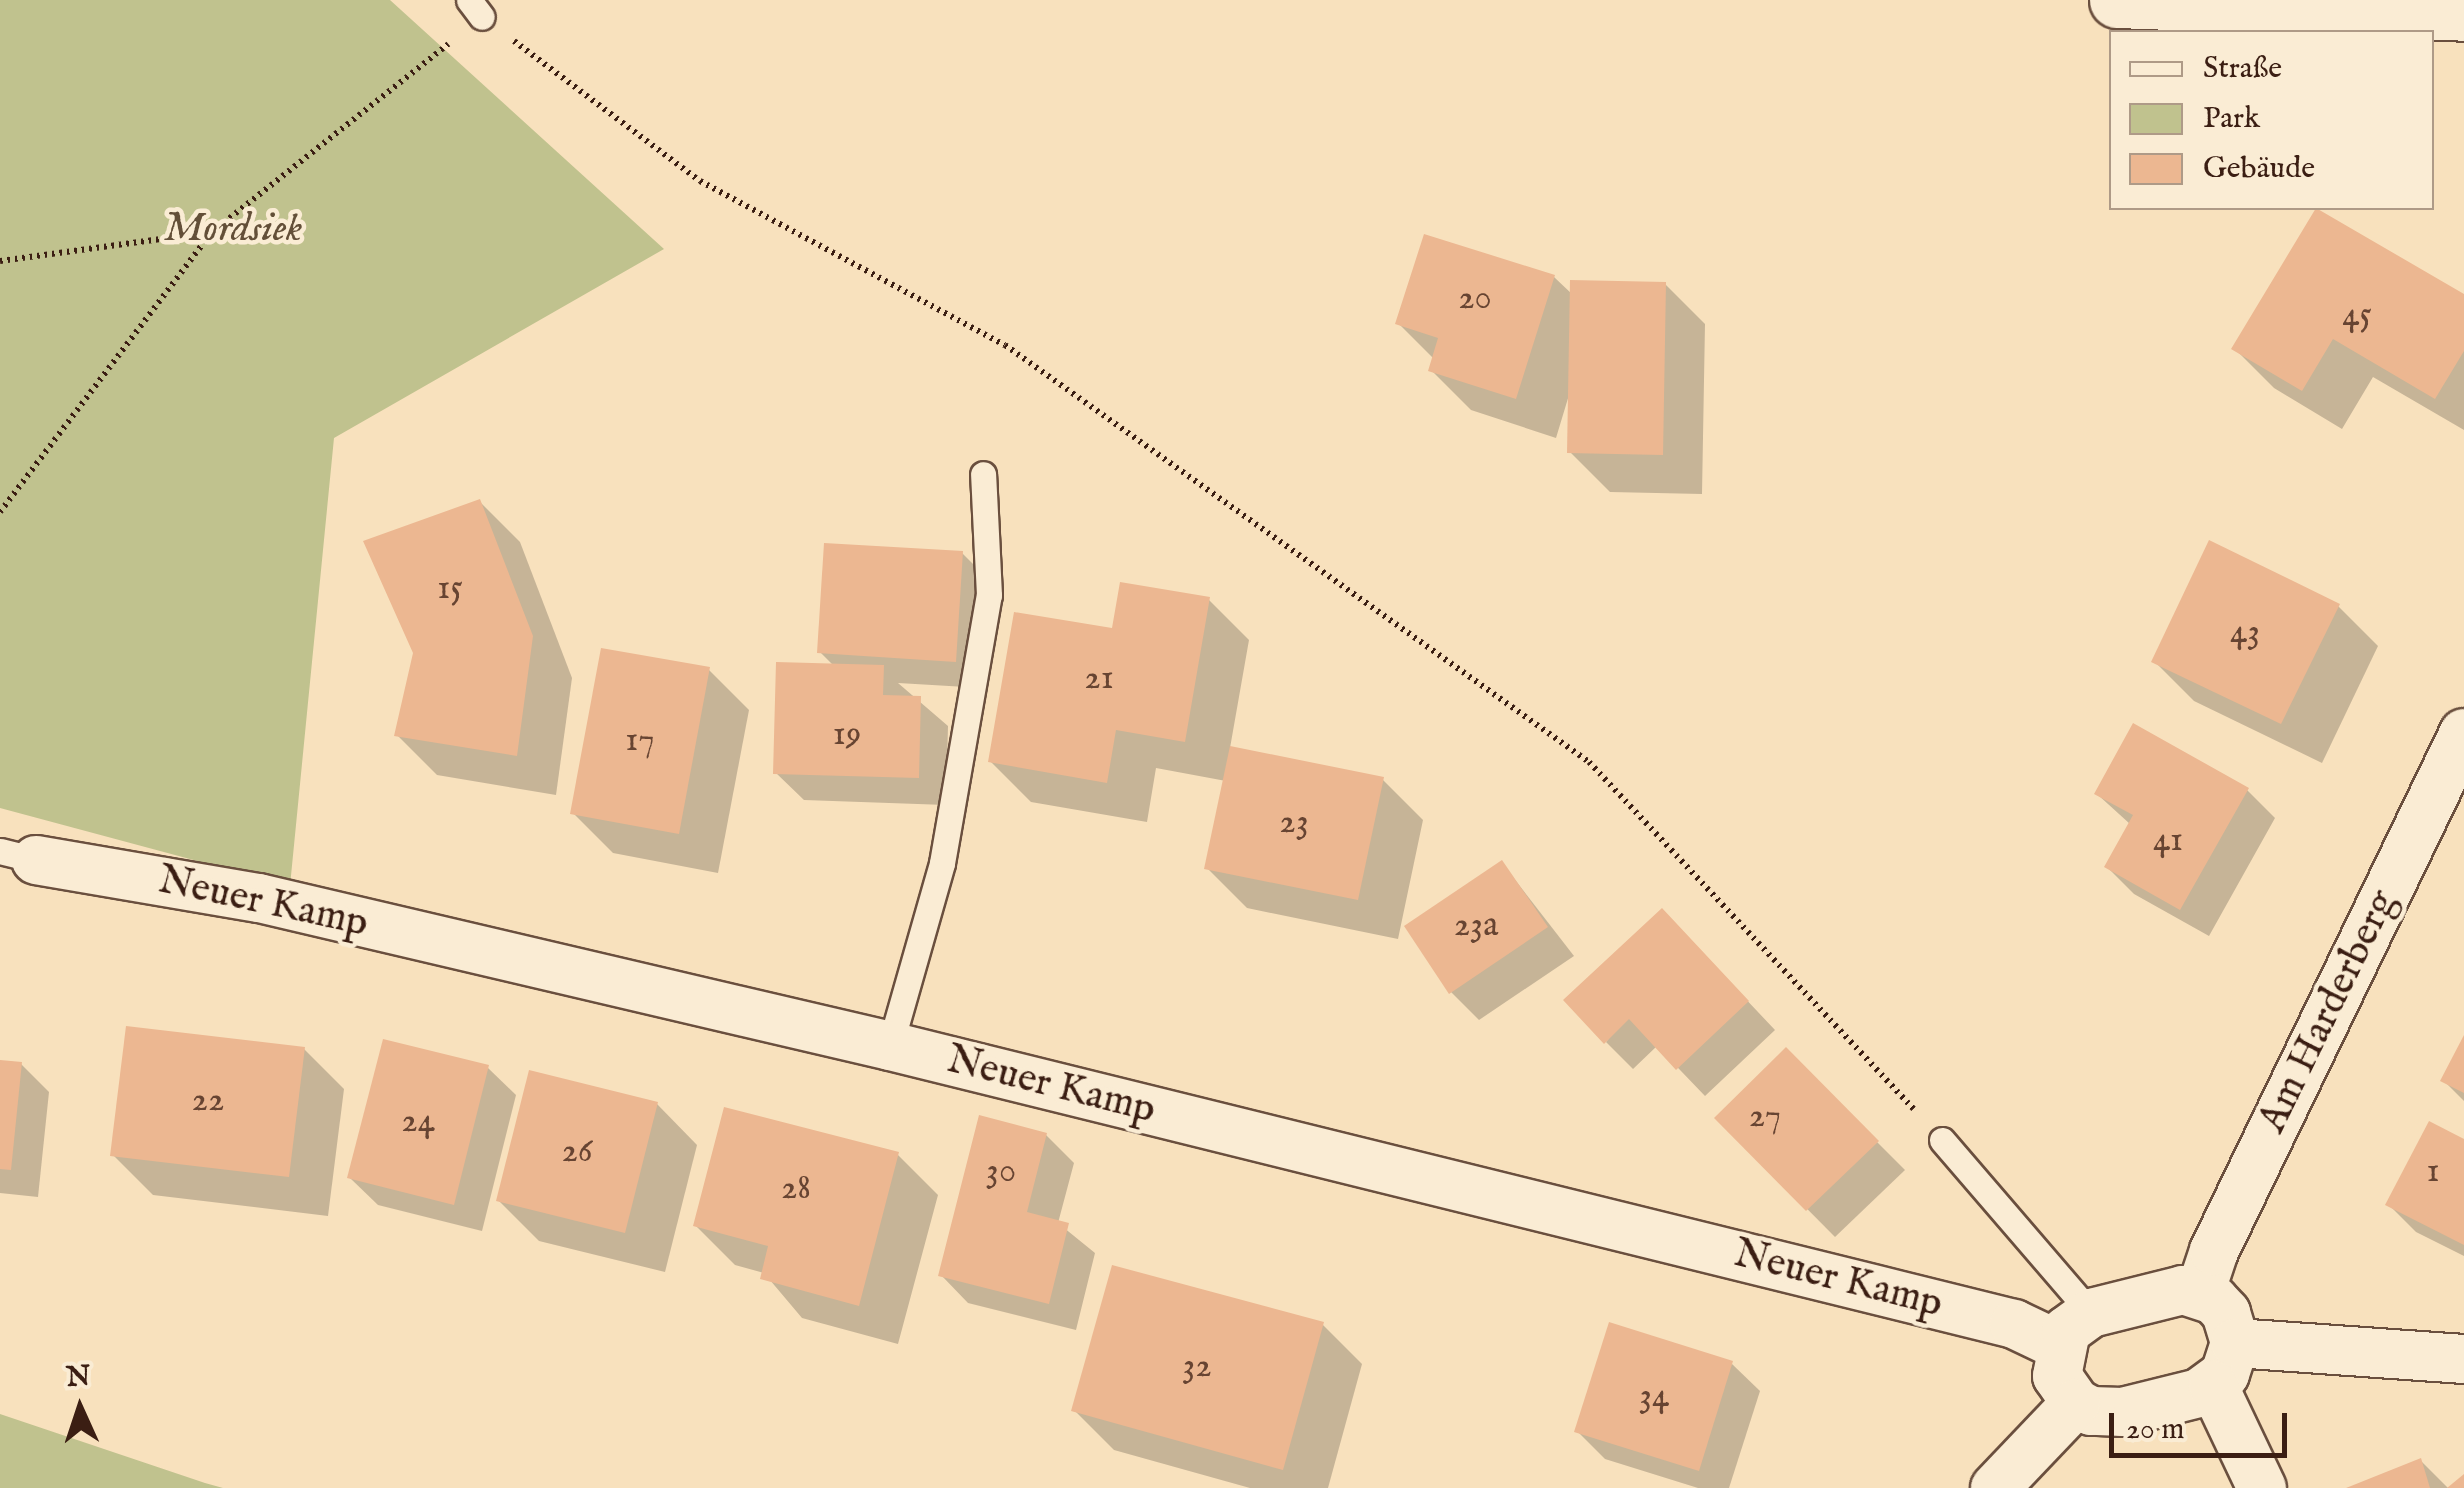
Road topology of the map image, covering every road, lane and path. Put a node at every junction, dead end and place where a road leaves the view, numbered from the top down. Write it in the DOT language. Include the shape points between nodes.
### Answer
graph roads {
  1 [pos="2117,0"];
  2 [pos="475,9"];
  3 [pos="2464,13"];
  4 [pos="212,232"];
  5 [pos="0,261"];
  6 [pos="983,474"];
  7 [pos="0,512"];
  8 [pos="2464,733"];
  9 [pos="18,855"];
  10 [pos="890,1046"];
  11 [pos="1942,1140"];
  12 [pos="2200,1293"];
  13 [pos="2092,1313"];
  14 [pos="2236,1343"];
  15 [pos="2058,1346"];
  16 [pos="2464,1360"];
  17 [pos="2213,1385"];
  18 [pos="2076,1403"];
  19 [pos="1995,1488"];
  20 [pos="2262,1488"];
  1 -- 3 [label="street"];
  2 -- 4 [label="path"];
  2 -- 11 [label="path" via="700,181 1005,345 1589,762"];
  4 -- 5 [label="path"];
  4 -- 7 [label="path"];
  6 -- 10 [label="lane" via="989,595 942,863"];
  8 -- 12 [label="street, Am Harderberg" via="2214,1251"];
  9 -- 10 [label="street, Neuer Kamp" via="259,898"];
  10 -- 15 [label="street, Neuer Kamp" via="1994,1319"];
  11 -- 13 [label="lane"];
  12 -- 13 [label="street" via="2168,1292"];
  12 -- 14 [label="street" via="2226,1313"];
  13 -- 15 [label="street" via="2077,1320"];
  14 -- 16 [label="street"];
  14 -- 17 [label="street" via="2233,1359"];
  15 -- 18 [label="street" via="2058,1376"];
  17 -- 18 [label="street" via="2123,1412 2090,1412"];
  17 -- 20 [label="street"];
  18 -- 19 [label="street"];
}
